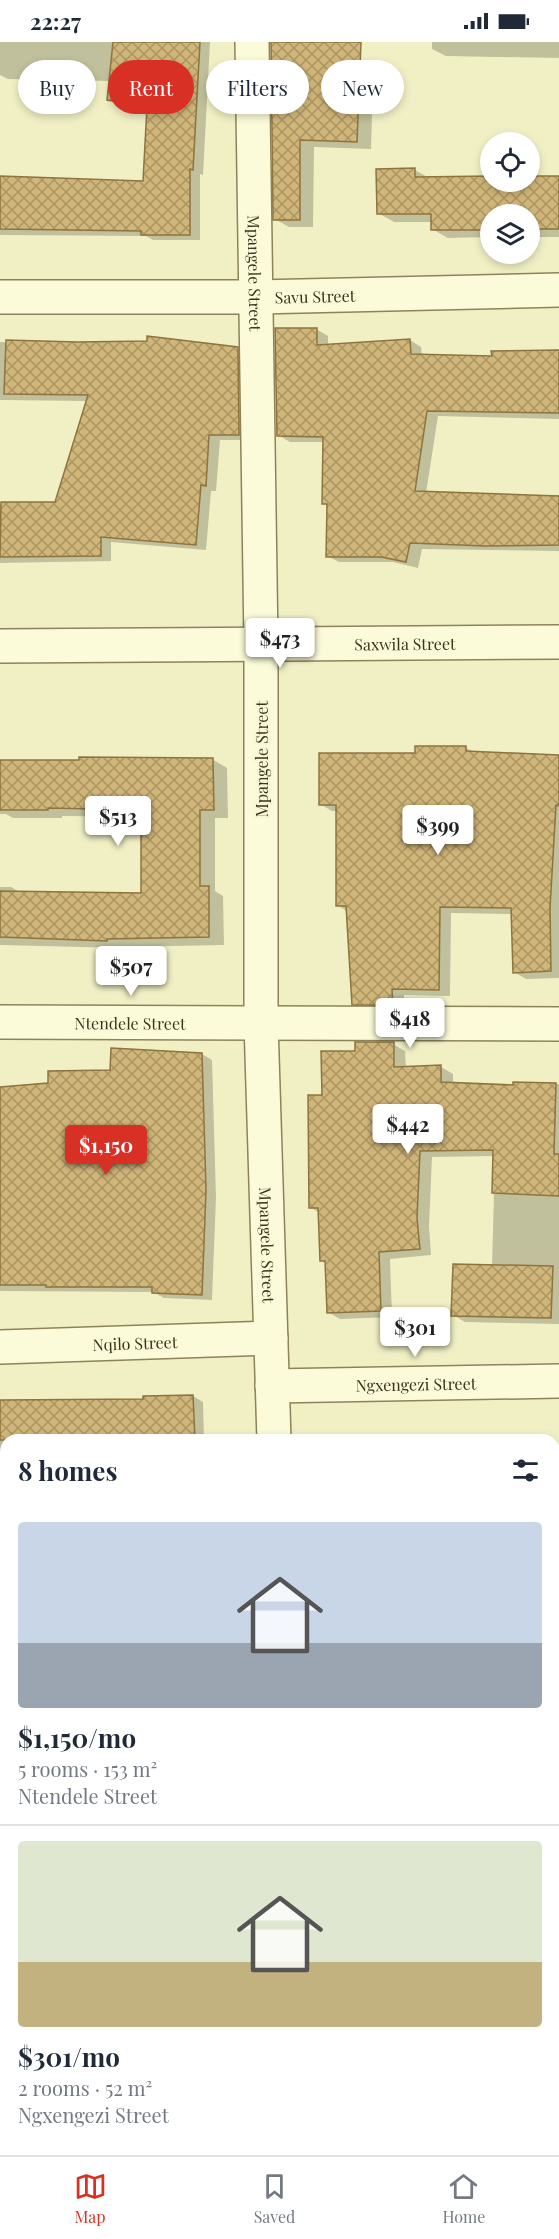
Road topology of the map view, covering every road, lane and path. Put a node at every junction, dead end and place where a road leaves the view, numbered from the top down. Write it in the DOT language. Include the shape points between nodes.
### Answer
graph roads {
  1 [pos="252,42"];
  2 [pos="559,290"];
  3 [pos="0,297"];
  4 [pos="257,297"];
  5 [pos="559,642"];
  6 [pos="261,644"];
  7 [pos="0,646"];
  8 [pos="0,1022"];
  9 [pos="261,1023"];
  10 [pos="559,1024"];
  11 [pos="271,1338"];
  12 [pos="0,1347"];
  13 [pos="559,1382"];
  14 [pos="272,1386"];
  15 [pos="274,1434"];
  1 -- 4 [label="street, Mpangele Street"];
  2 -- 4 [label="street, Savu Street"];
  3 -- 4 [label="street, Savu Street"];
  4 -- 6 [label="street, Mpangele Street"];
  5 -- 6 [label="street, Saxwila Street"];
  6 -- 7 [label="street, Saxwila Street"];
  6 -- 9 [label="street, Mpangele Street"];
  8 -- 9 [label="street, Ntendele Street"];
  9 -- 10 [label="street, Ntendele Street"];
  9 -- 11 [label="street, Mpangele Street"];
  11 -- 12 [label="street, Nqilo Street"];
  11 -- 14 [label="street, Mpangele Street"];
  13 -- 14 [label="street, Ngxengezi Street"];
  14 -- 15 [label="street, Mpangele Street"];
}
